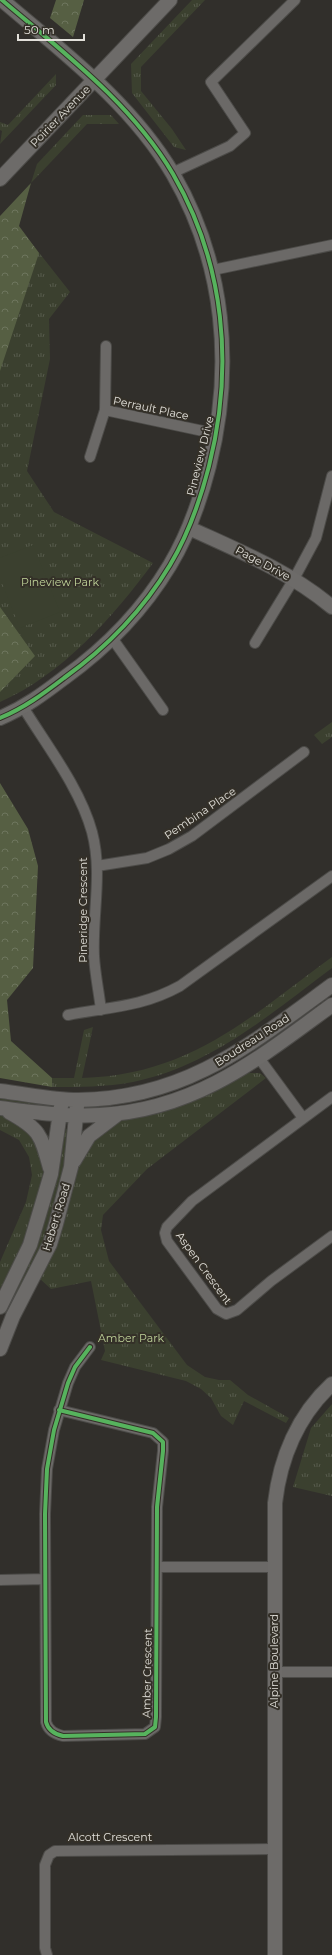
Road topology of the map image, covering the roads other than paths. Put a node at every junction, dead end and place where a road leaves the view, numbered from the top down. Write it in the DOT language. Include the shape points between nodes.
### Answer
graph roads {
  1 [pos="2,0"];
  2 [pos="170,0"];
  3 [pos="295,0"];
  4 [pos="94,80"];
  5 [pos="172,173"];
  6 [pos="0,179"];
  7 [pos="332,245"];
  8 [pos="213,270"];
  9 [pos="106,346"];
  10 [pos="105,410"];
  11 [pos="217,434"];
  12 [pos="90,457"];
  13 [pos="332,476"];
  14 [pos="189,528"];
  15 [pos="294,579"];
  16 [pos="332,607"];
  17 [pos="112,638"];
  18 [pos="255,643"];
  19 [pos="23,707"];
  20 [pos="163,710"];
  21 [pos="0,718"];
  22 [pos="304,752"];
  23 [pos="97,866"];
  24 [pos="332,876"];
  25 [pos="332,985"];
  26 [pos="332,1005"];
  27 [pos="101,1010"];
  28 [pos="68,1015"];
  29 [pos="259,1058"];
  30 [pos="0,1090"];
  31 [pos="332,1097"];
  32 [pos="62,1099"];
  33 [pos="77,1100"];
  34 [pos="1,1109"];
  35 [pos="61,1114"];
  36 [pos="118,1114"];
  37 [pos="76,1116"];
  38 [pos="303,1118"];
  39 [pos="71,1167"];
  40 [pos="51,1174"];
  41 [pos="332,1236"];
  42 [pos="0,1307"];
  43 [pos="0,1311"];
  44 [pos="13,1316"];
  45 [pos="90,1346"];
  46 [pos="0,1349"];
  47 [pos="332,1384"];
  48 [pos="59,1410"];
  49 [pos="157,1567"];
  50 [pos="274,1567"];
  51 [pos="45,1579"];
  52 [pos="0,1580"];
  53 [pos="275,1672"];
  54 [pos="332,1672"];
  55 [pos="274,1849"];
  56 [pos="47,1955"];
  57 [pos="275,1955"];
  1 -- 4 [label="street, Pineview Drive"];
  2 -- 4 [label="street, Poirier Avenue"];
  3 -- 5 [label="street" via="211,82 245,133 230,146"];
  4 -- 5 [label="street, Pineview Drive" via="123,107"];
  4 -- 6 [label="street, Poirier Avenue"];
  5 -- 8 [label="street, Pineview Drive" via="185,197"];
  7 -- 8 [label="street"];
  8 -- 11 [label="street, Pineview Drive" via="223,350"];
  9 -- 10 [label="street, Perrault Place"];
  10 -- 11 [label="street, Perrault Place"];
  10 -- 12 [label="street, Perrault Place"];
  11 -- 14 [label="street, Pineview Drive"];
  13 -- 15 [label="street" via="316,538"];
  14 -- 15 [label="street, Page Drive" via="243,551"];
  14 -- 17 [label="street, Pineview Drive" via="158,584"];
  15 -- 16 [label="street, Page Drive"];
  15 -- 18 [label="street"];
  17 -- 19 [label="street, Pineview Drive" via="81,666"];
  17 -- 20 [label="street"];
  19 -- 21 [label="street, Pineview Drive"];
  19 -- 23 [label="street, Pineridge Crescent" via="86,813"];
  22 -- 23 [label="street, Pembina Place" via="192,836 169,849 147,858"];
  23 -- 27 [label="street, Pineridge Crescent" via="94,956"];
  24 -- 27 [label="street" via="180,986 145,1002"];
  25 -- 33 [label="street, Boudreau Road" via="240,1051 195,1075 138,1093"];
  26 -- 29 [label="street, Boudreau Road"];
  27 -- 28 [label="street"];
  29 -- 36 [label="street, Boudreau Road" via="220,1082 187,1097"];
  29 -- 38 [label="street"];
  30 -- 32 [label="street, Boudreau Road"];
  31 -- 38 [label="street, Aspen Crescent"];
  32 -- 33 [label="street, Boudreau Road"];
  32 -- 35 [label="street, Hebert Road"];
  33 -- 37 [label="street, Hebert Road"];
  34 -- 35 [label="street, Boudreau Road"];
  34 -- 40 [label="street" via="30,1124 43,1142"];
  35 -- 37 [label="street, Boudreau Road"];
  35 -- 40 [label="street, Hebert Road"];
  36 -- 37 [label="street, Boudreau Road"];
  36 -- 39 [label="street" via="89,1136"];
  37 -- 39 [label="street, Hebert Road"];
  38 -- 41 [label="street, Aspen Crescent" via="192,1201 169,1222 165,1230 166,1237 217,1309 226,1314 238,1310 271,1281"];
  39 -- 44 [label="street, Hebert Road" via="50,1244"];
  40 -- 42 [label="street, Hebert Road" via="30,1245"];
  43 -- 44 [label="street"];
  44 -- 46 [label="street, Hebert Road"];
  45 -- 48 [label="street, Amber Crescent" via="75,1367"];
  47 -- 50 [label="street, Alpine Boulevard" via="304,1418 282,1463 275,1503"];
  48 -- 49 [label="street, Amber Crescent" via="153,1433 161,1439 163,1451 157,1498"];
  48 -- 51 [label="street, Amber Crescent" via="47,1469"];
  49 -- 50 [label="street"];
  49 -- 51 [label="street, Amber Crescent" via="156,1722 152,1730 140,1735 63,1736 49,1729 45,1717"];
  50 -- 53 [label="street, Alpine Boulevard"];
  51 -- 52 [label="street"];
  53 -- 54 [label="street"];
  53 -- 55 [label="street, Alpine Boulevard"];
  55 -- 56 [label="street, Alcott Crescent" via="55,1851 49,1855 45,1865"];
  55 -- 57 [label="street, Alpine Boulevard"];
}
